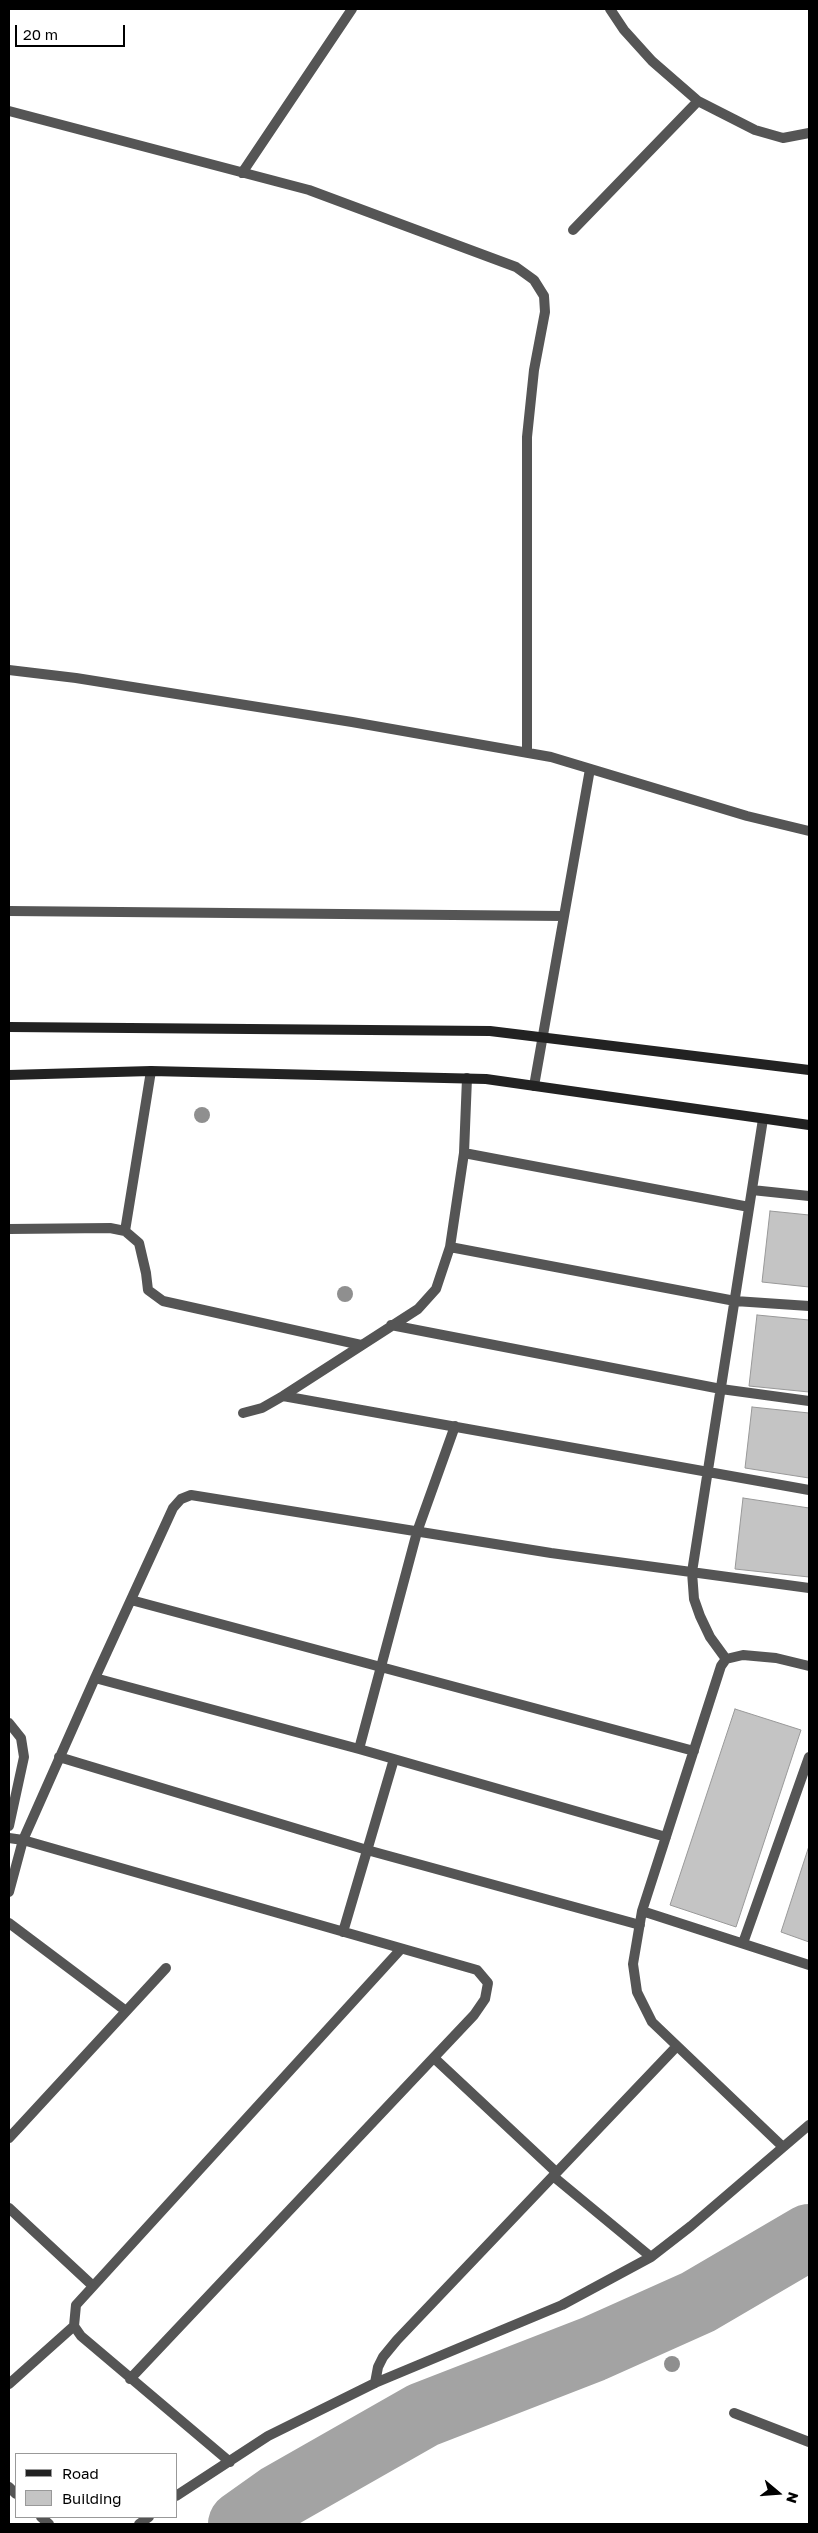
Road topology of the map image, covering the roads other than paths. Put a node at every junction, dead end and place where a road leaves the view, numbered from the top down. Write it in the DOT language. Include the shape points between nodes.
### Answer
graph roads {
  1 [pos="352,9"];
  2 [pos="610,9"];
  3 [pos="698,102"];
  4 [pos="9,111"];
  5 [pos="809,133"];
  6 [pos="242,173"];
  7 [pos="573,230"];
  8 [pos="9,670"];
  9 [pos="528,753"];
  10 [pos="590,769"];
  11 [pos="809,831"];
  12 [pos="9,911"];
  13 [pos="564,916"];
  14 [pos="9,1027"];
  15 [pos="542,1038"];
  16 [pos="809,1070"];
  17 [pos="151,1071"];
  18 [pos="9,1075"];
  19 [pos="467,1078"];
  20 [pos="534,1086"];
  21 [pos="764,1119"];
  22 [pos="809,1125"];
  23 [pos="464,1153"];
  24 [pos="752,1190"];
  25 [pos="809,1196"];
  26 [pos="750,1207"];
  27 [pos="9,1228"];
  28 [pos="125,1231"];
  29 [pos="450,1247"];
  30 [pos="735,1302"];
  31 [pos="809,1306"];
  32 [pos="391,1325"];
  33 [pos="361,1345"];
  34 [pos="721,1389"];
  35 [pos="283,1396"];
  36 [pos="809,1401"];
  37 [pos="243,1413"];
  38 [pos="455,1426"];
  39 [pos="708,1470"];
  40 [pos="809,1490"];
  41 [pos="417,1532"];
  42 [pos="692,1572"];
  43 [pos="809,1588"];
  44 [pos="131,1600"];
  45 [pos="726,1659"];
  46 [pos="809,1666"];
  47 [pos="381,1667"];
  48 [pos="94,1678"];
  49 [pos="9,1723"];
  50 [pos="359,1749"];
  51 [pos="694,1751"];
  52 [pos="59,1756"];
  53 [pos="809,1757"];
  54 [pos="394,1759"];
  55 [pos="9,1826"];
  56 [pos="666,1837"];
  57 [pos="9,1838"];
  58 [pos="23,1840"];
  59 [pos="367,1850"];
  60 [pos="9,1892"];
  61 [pos="642,1911"];
  62 [pos="9,1924"];
  63 [pos="640,1925"];
  64 [pos="343,1932"];
  65 [pos="743,1943"];
  66 [pos="400,1948"];
  67 [pos="809,1965"];
  68 [pos="166,1968"];
  69 [pos="126,2011"];
  70 [pos="677,2046"];
  71 [pos="434,2058"];
  72 [pos="809,2125"];
  73 [pos="9,2138"];
  74 [pos="783,2147"];
  75 [pos="555,2174"];
  76 [pos="9,2208"];
  77 [pos="651,2257"];
  78 [pos="93,2286"];
  79 [pos="74,2326"];
  80 [pos="130,2379"];
  81 [pos="375,2383"];
  82 [pos="9,2384"];
  83 [pos="734,2413"];
  84 [pos="809,2442"];
  85 [pos="230,2462"];
  86 [pos="178,2495"];
  1 -- 6 [label="street"];
  2 -- 3 [label="street" via="652,61"];
  3 -- 5 [label="street" via="755,130 784,138"];
  3 -- 7 [label="street"];
  4 -- 6 [label="street"];
  6 -- 9 [label="street" via="309,190 516,267 534,280 544,296 545,312 534,370 527,437"];
  8 -- 9 [label="street" via="342,720"];
  9 -- 10 [label="street"];
  10 -- 11 [label="street"];
  10 -- 13 [label="street"];
  12 -- 13 [label="street"];
  13 -- 15 [label="street"];
  14 -- 15 [label="main road" via="490,1031"];
  15 -- 16 [label="main road"];
  15 -- 20 [label="street"];
  17 -- 18 [label="main road"];
  17 -- 19 [label="main road"];
  17 -- 28 [label="street"];
  19 -- 20 [label="main road"];
  19 -- 23 [label="street"];
  20 -- 21 [label="main road"];
  21 -- 22 [label="main road"];
  21 -- 24 [label="street"];
  23 -- 26 [label="street"];
  23 -- 29 [label="street"];
  24 -- 25 [label="street"];
  24 -- 26 [label="street"];
  26 -- 30 [label="street"];
  27 -- 28 [label="street" via="110,1228"];
  28 -- 33 [label="street" via="139,1243 148,1290 164,1300"];
  29 -- 30 [label="street"];
  29 -- 32 [label="street" via="436,1289 418,1309"];
  30 -- 31 [label="street"];
  30 -- 34 [label="street"];
  32 -- 33 [label="street"];
  32 -- 34 [label="street"];
  33 -- 35 [label="street"];
  34 -- 36 [label="street"];
  34 -- 39 [label="street"];
  35 -- 37 [label="street" via="262,1408"];
  35 -- 38 [label="street"];
  38 -- 39 [label="street"];
  38 -- 41 [label="street"];
  39 -- 40 [label="street"];
  39 -- 42 [label="street"];
  41 -- 42 [label="street"];
  41 -- 44 [label="street" via="191,1495 173,1508"];
  41 -- 47 [label="street"];
  42 -- 43 [label="street"];
  42 -- 45 [label="street" via="694,1599 700,1616"];
  44 -- 47 [label="street"];
  44 -- 48 [label="street"];
  45 -- 46 [label="street" via="743,1655"];
  45 -- 51 [label="street"];
  47 -- 50 [label="street"];
  47 -- 51 [label="street"];
  48 -- 50 [label="street"];
  48 -- 52 [label="street"];
  49 -- 55 [label="street" via="21,1738 24,1757"];
  50 -- 54 [label="street"];
  51 -- 56 [label="street"];
  52 -- 58 [label="street"];
  52 -- 59 [label="street"];
  53 -- 65 [label="street"];
  54 -- 56 [label="street"];
  54 -- 59 [label="street"];
  56 -- 61 [label="street"];
  57 -- 58 [label="street"];
  58 -- 60 [label="street"];
  58 -- 64 [label="street"];
  59 -- 63 [label="street"];
  59 -- 64 [label="street"];
  61 -- 63 [label="street"];
  61 -- 65 [label="street"];
  62 -- 69 [label="street"];
  63 -- 70 [label="street" via="633,1964 637,1992 652,2022"];
  64 -- 66 [label="street"];
  65 -- 67 [label="street"];
  66 -- 71 [label="street" via="477,1970 488,1983 485,1999 474,2015"];
  66 -- 78 [label="street"];
  68 -- 69 [label="street"];
  69 -- 73 [label="street"];
  70 -- 74 [label="street"];
  70 -- 75 [label="street"];
  71 -- 75 [label="street"];
  71 -- 80 [label="street"];
  72 -- 74 [label="street"];
  74 -- 77 [label="street"];
  75 -- 77 [label="street"];
  75 -- 81 [label="street" via="397,2340 383,2357"];
  76 -- 78 [label="street"];
  77 -- 81 [label="street" via="562,2305"];
  78 -- 79 [label="street" via="76,2305"];
  79 -- 80 [label="street"];
  79 -- 82 [label="street"];
  80 -- 85 [label="street"];
  81 -- 85 [label="street" via="268,2436"];
  83 -- 84 [label="street"];
  85 -- 86 [label="street"];
}
